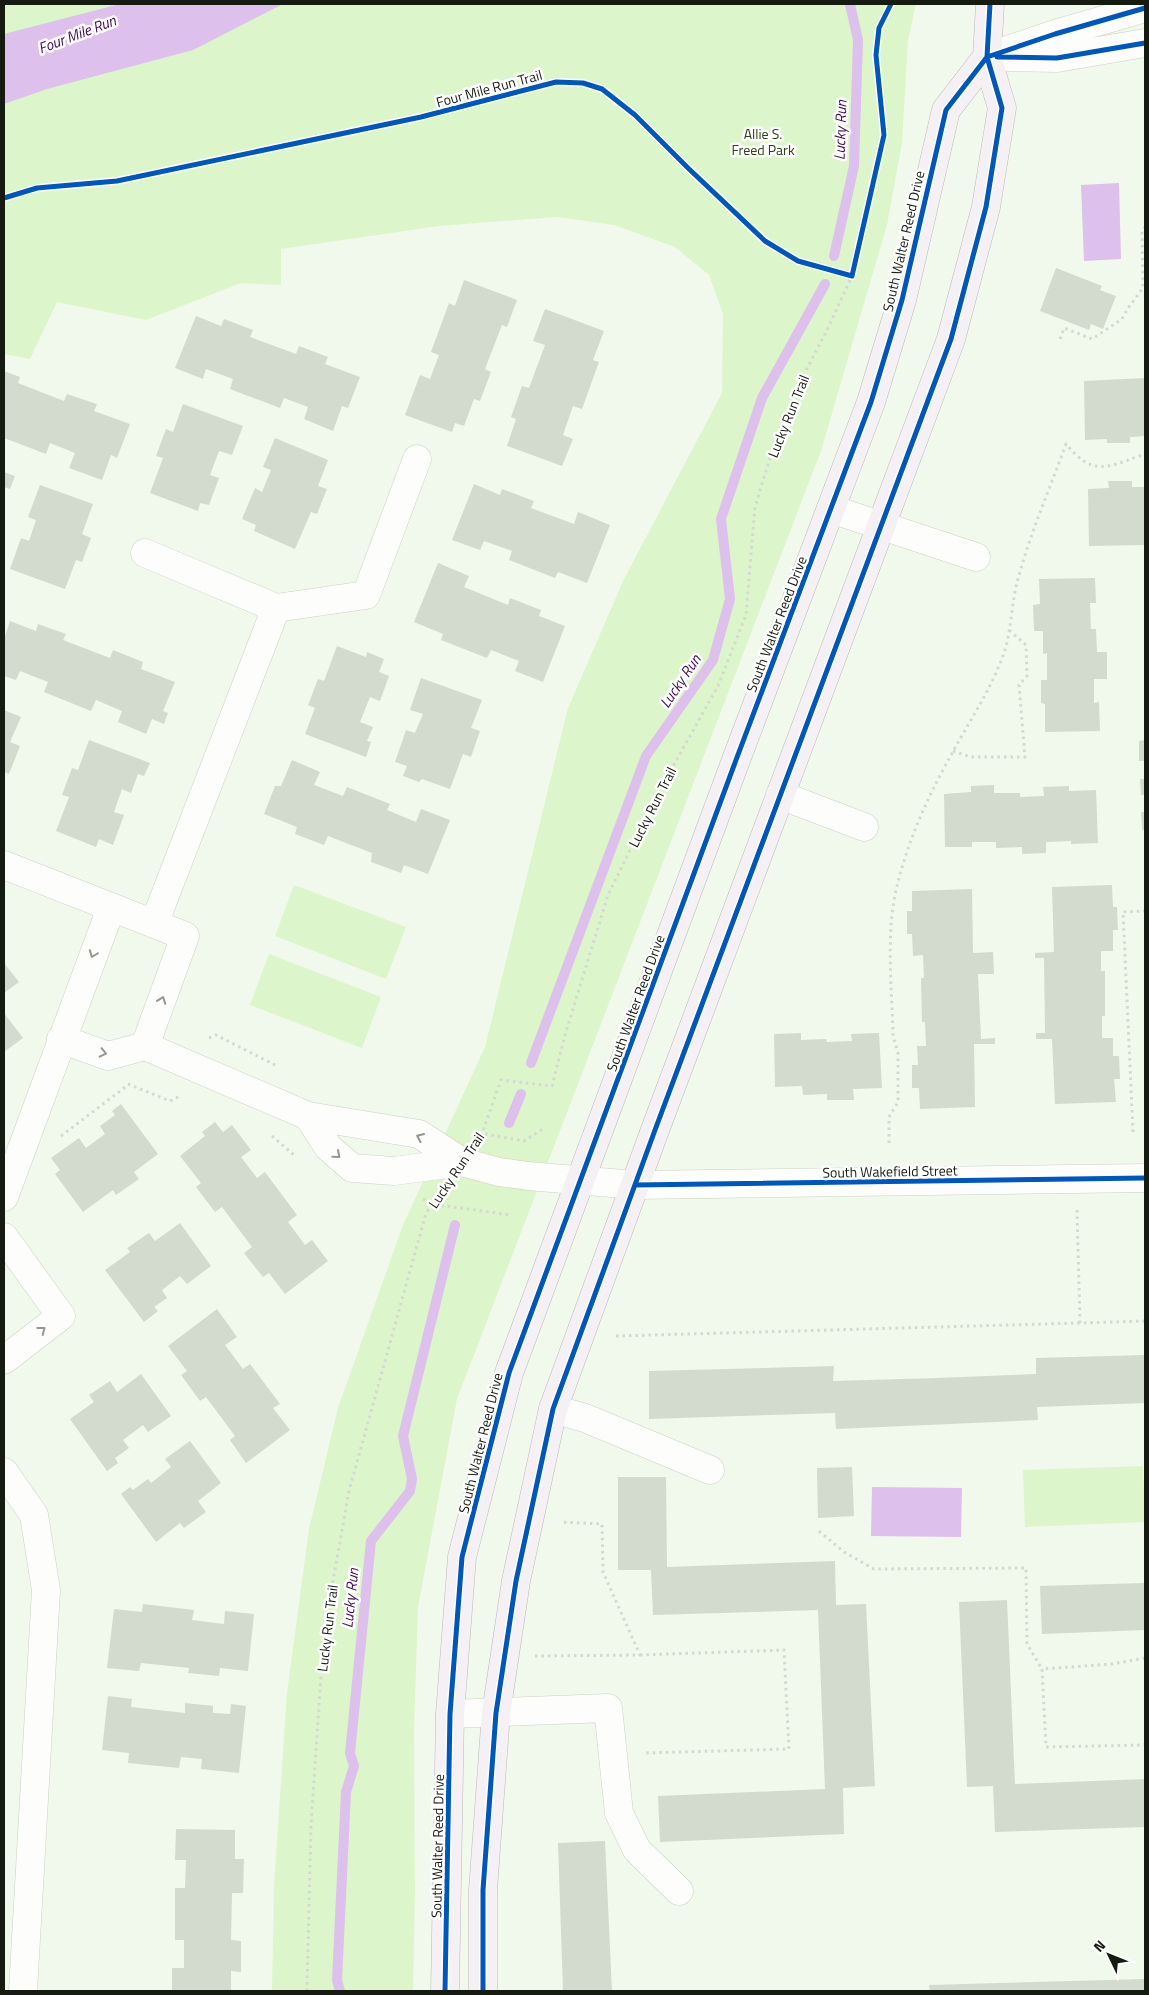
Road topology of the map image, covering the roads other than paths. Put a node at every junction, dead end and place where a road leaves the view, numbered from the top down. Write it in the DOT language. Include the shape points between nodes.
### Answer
graph roads {
  1 [pos="990,4"];
  2 [pos="1145,8"];
  3 [pos="1145,43"];
  4 [pos="987,57"];
  5 [pos="417,459"];
  6 [pos="831,509"];
  7 [pos="881,525"];
  8 [pos="145,553"];
  9 [pos="976,557"];
  10 [pos="276,608"];
  11 [pos="780,795"];
  12 [pos="864,827"];
  13 [pos="4,865"];
  14 [pos="110,908"];
  15 [pos="154,924"];
  16 [pos="61,1039"];
  17 [pos="146,1046"];
  18 [pos="308,1116"];
  19 [pos="462,1162"];
  20 [pos="1145,1178"];
  21 [pos="580,1181"];
  22 [pos="635,1185"];
  23 [pos="4,1197"];
  24 [pos="4,1237"];
  25 [pos="4,1360"];
  26 [pos="553,1409"];
  27 [pos="710,1470"];
  28 [pos="4,1472"];
  29 [pos="496,1713"];
  30 [pos="450,1714"];
  31 [pos="678,1891"];
  32 [pos="23,1991"];
  33 [pos="446,1991"];
  34 [pos="483,1991"];
  1 -- 4 [label="main road"];
  2 -- 4 [label="street"];
  3 -- 4 [label="street" via="1057,58"];
  4 -- 6 [label="main road, South Walter Reed Drive" via="946,110 902,300 871,402"];
  4 -- 7 [label="main road" via="1002,108 986,207 951,339"];
  5 -- 10 [label="street" via="366,595"];
  6 -- 7 [label="street"];
  6 -- 21 [label="main road, South Walter Reed Drive"];
  7 -- 9 [label="street"];
  7 -- 11 [label="main road"];
  8 -- 10 [label="street"];
  10 -- 15 [label="street"];
  11 -- 12 [label="street"];
  11 -- 22 [label="main road"];
  13 -- 14 [label="street"];
  14 -- 15 [label="street"];
  14 -- 16 [label="street, one-way"];
  17 -- 15 [label="street, one-way" via="185,936"];
  16 -- 17 [label="street, one-way" via="108,1056"];
  16 -- 23 [label="street"];
  17 -- 18 [label="street"];
  19 -- 18 [label="street, one-way" via="419,1134"];
  18 -- 19 [label="street, one-way" via="328,1147 352,1168 394,1171"];
  19 -- 21 [label="street, South Wakefield Street" via="499,1172"];
  20 -- 22 [label="street, South Wakefield Street"];
  21 -- 22 [label="street, South Wakefield Street"];
  21 -- 30 [label="main road, South Walter Reed Drive" via="509,1373 462,1557"];
  22 -- 26 [label="main road"];
  25 -- 24 [label="street, one-way" via="61,1316"];
  26 -- 27 [label="street" via="586,1418"];
  26 -- 29 [label="main road" via="516,1581"];
  28 -- 32 [label="street" via="34,1515 46,1590"];
  29 -- 30 [label="street"];
  29 -- 31 [label="street" via="608,1708 619,1813 637,1850"];
  29 -- 34 [label="main road" via="483,1890"];
  30 -- 33 [label="main road, South Walter Reed Drive"];
}
